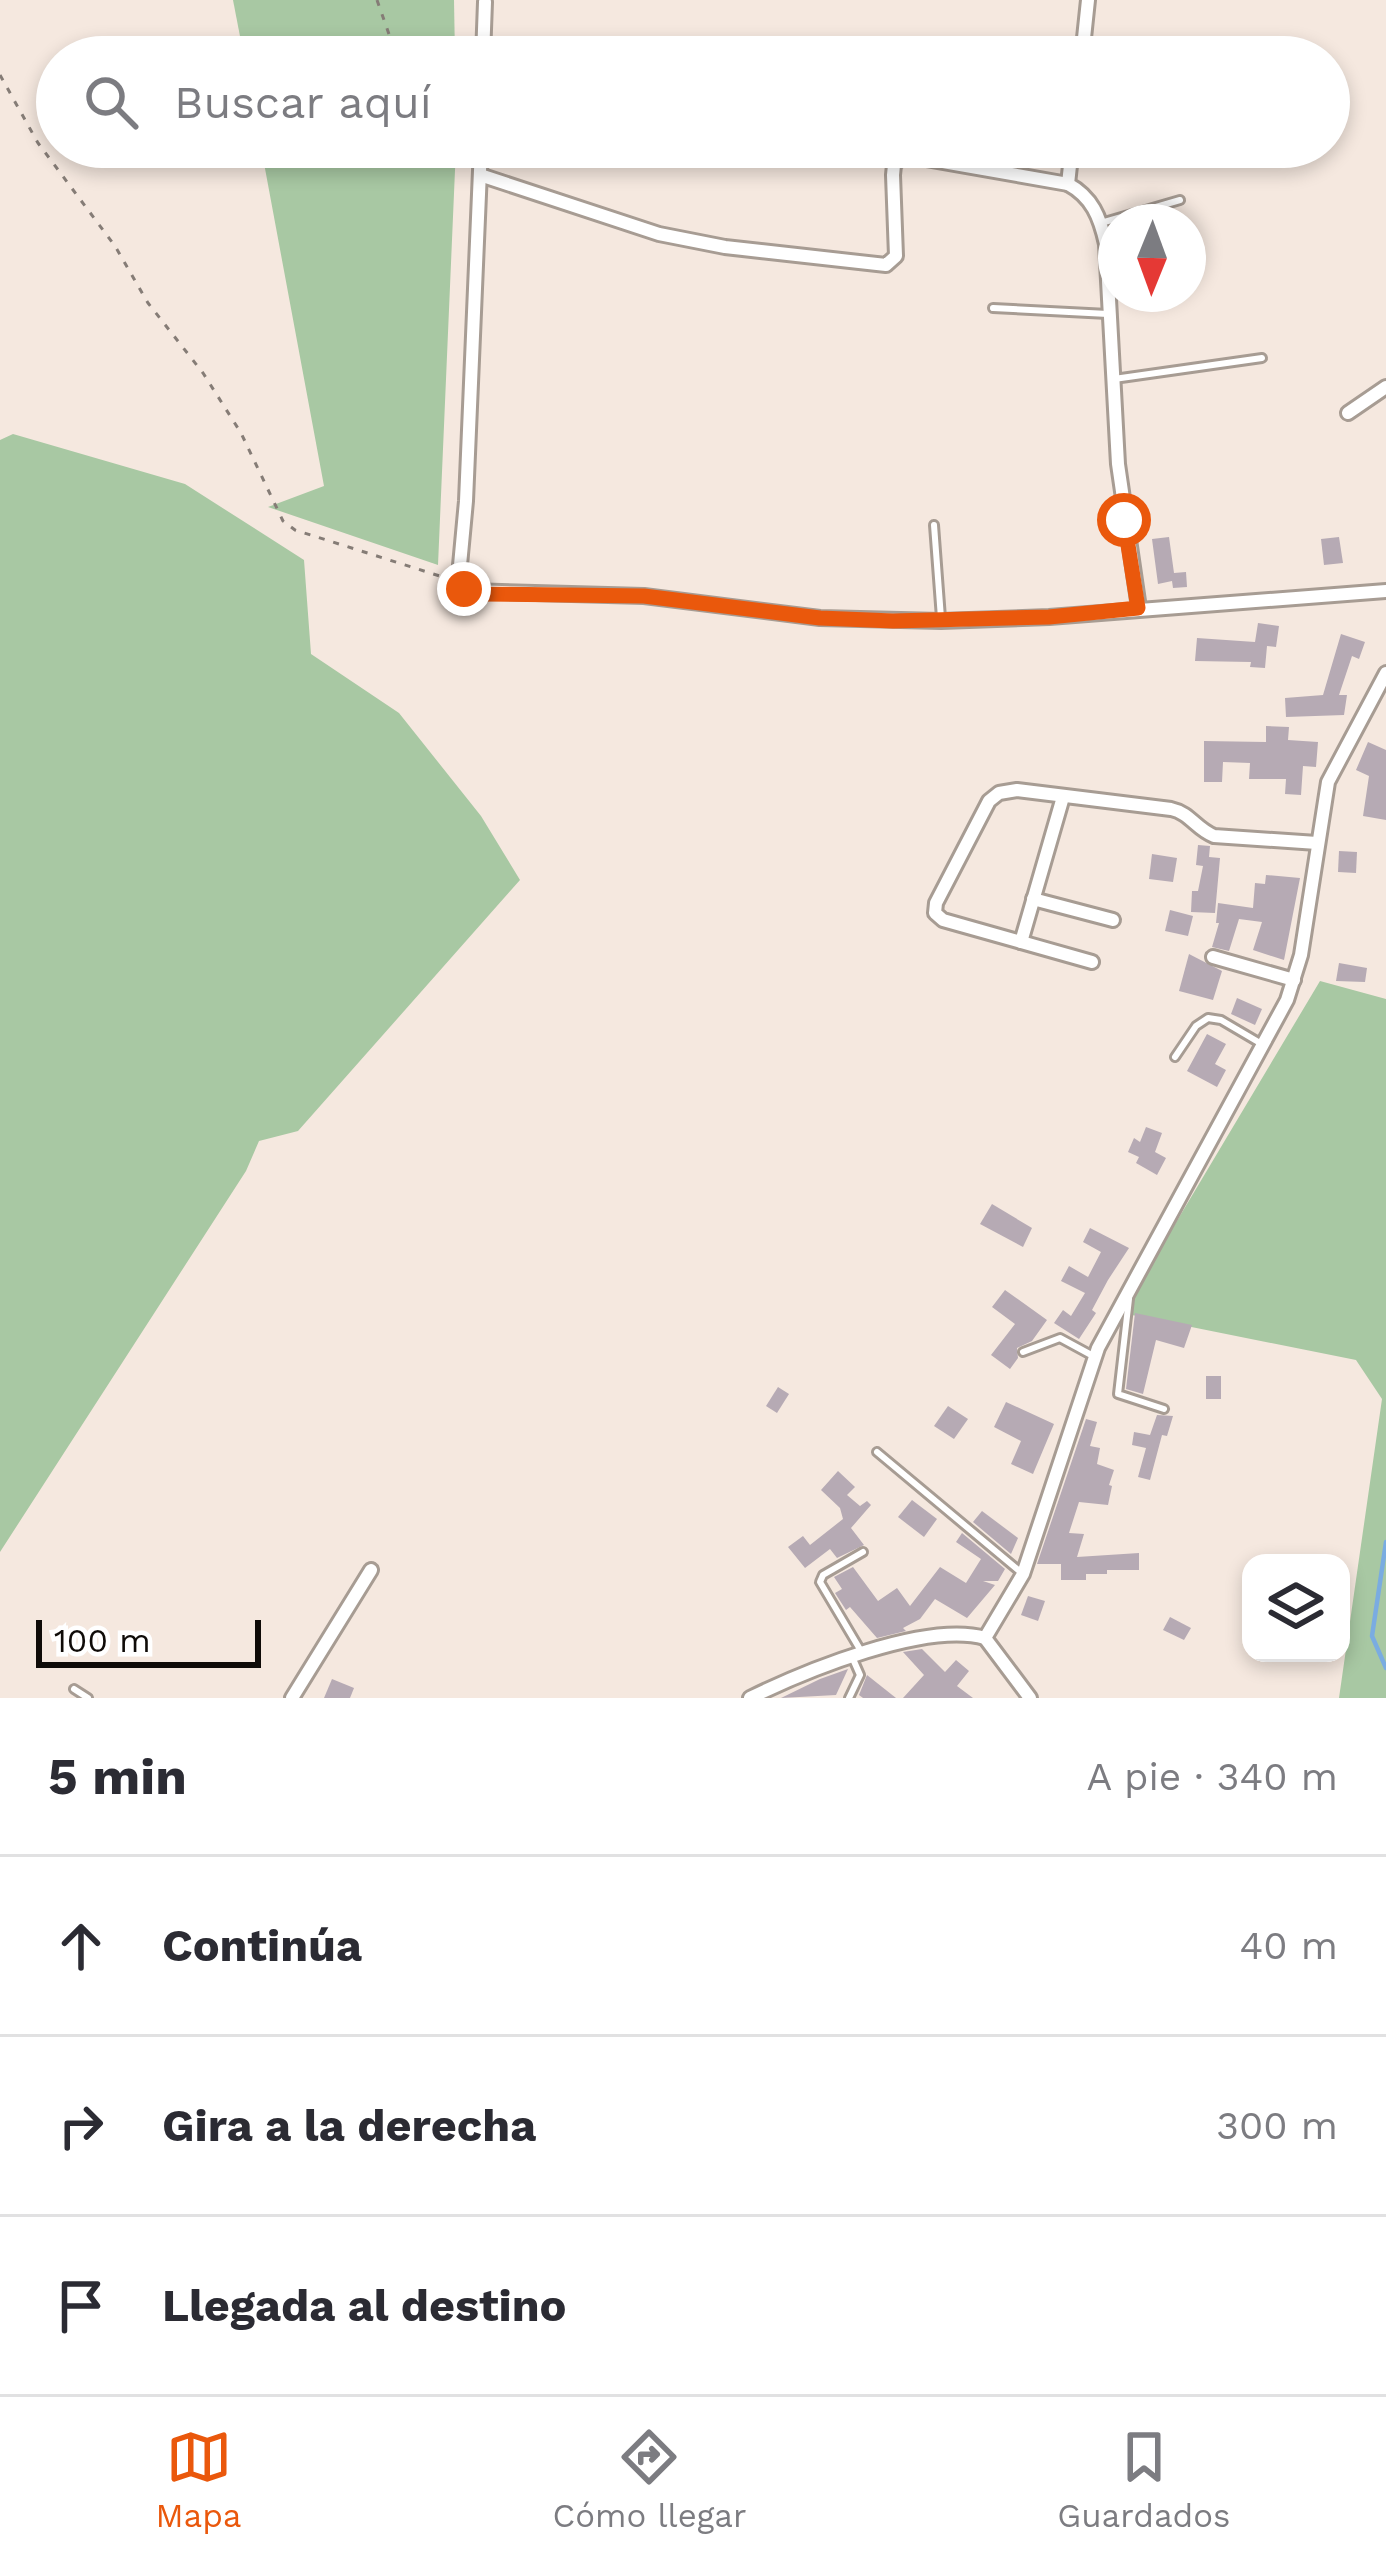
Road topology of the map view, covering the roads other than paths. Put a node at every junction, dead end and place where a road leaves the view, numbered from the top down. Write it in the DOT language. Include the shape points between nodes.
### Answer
graph roads {
  1 [pos="1088,0"];
  2 [pos="485,2"];
  3 [pos="484,36"];
  4 [pos="1084,36"];
  5 [pos="480,168"];
  6 [pos="894,168"];
  7 [pos="981,168"];
  8 [pos="1070,168"];
  9 [pos="480,175"];
  10 [pos="1068,184"];
  11 [pos="1180,200"];
  12 [pos="1166,204"];
  13 [pos="1098,216"];
  14 [pos="993,308"];
  15 [pos="1111,314"];
  16 [pos="1262,358"];
  17 [pos="1114,379"];
  18 [pos="1386,387"];
  19 [pos="1348,412"];
  20 [pos="934,525"];
  21 [pos="1386,591"];
  22 [pos="1138,608"];
  23 [pos="941,621"];
  24 [pos="1386,673"];
  25 [pos="1063,797"];
  26 [pos="1318,843"];
  27 [pos="1034,898"];
  28 [pos="1113,920"];
  29 [pos="1021,942"];
  30 [pos="1214,957"];
  31 [pos="1092,962"];
  32 [pos="1294,980"];
  33 [pos="1263,1045"];
  34 [pos="1174,1057"];
  35 [pos="1130,1289"];
  36 [pos="1023,1352"];
  37 [pos="1095,1357"];
  38 [pos="1164,1409"];
  39 [pos="877,1452"];
  40 [pos="863,1552"];
  41 [pos="371,1570"];
  42 [pos="1023,1574"];
  43 [pos="985,1638"];
  44 [pos="856,1655"];
  45 [pos="74,1689"];
  46 [pos="1015,1692"];
  47 [pos="88,1698"];
  48 [pos="292,1698"];
  49 [pos="750,1698"];
  50 [pos="850,1698"];
  51 [pos="1030,1698"];
  1 -- 4 [label="street"];
  2 -- 3 [label="street"];
  5 -- 9 [label="street"];
  6 -- 9 [label="street" via="896,256 886,265 659,234"];
  7 -- 10 [label="street"];
  8 -- 10 [label="street"];
  9 -- 23 [label="street" via="460,583 467,591 644,596 820,618"];
  10 -- 13 [label="street"];
  11 -- 12 [label="lane"];
  14 -- 15 [label="lane"];
  15 -- 17 [label="street"];
  16 -- 17 [label="lane"];
  17 -- 22 [label="street"];
  18 -- 19 [label="street"];
  20 -- 23 [label="lane"];
  21 -- 22 [label="street"];
  22 -- 23 [label="street"];
  24 -- 26 [label="street" via="1334,765"];
  25 -- 26 [label="street" via="1179,810 1214,836"];
  25 -- 27 [label="street"];
  25 -- 29 [label="street" via="1017,790 993,797 935,908 943,920"];
  26 -- 32 [label="street"];
  27 -- 28 [label="street"];
  27 -- 29 [label="street"];
  29 -- 31 [label="street"];
  30 -- 32 [label="street"];
  32 -- 33 [label="street"];
  33 -- 34 [label="lane" via="1208,1018"];
  33 -- 35 [label="street"];
  35 -- 37 [label="street"];
  35 -- 38 [label="lane" via="1118,1394"];
  36 -- 37 [label="lane" via="1060,1338"];
  37 -- 42 [label="street"];
  39 -- 42 [label="lane"];
  40 -- 44 [label="lane" via="820,1582"];
  41 -- 48 [label="street"];
  42 -- 43 [label="street"];
  43 -- 44 [label="street" via="952,1633"];
  43 -- 46 [label="street"];
  44 -- 49 [label="street"];
  44 -- 50 [label="lane" via="860,1675"];
  45 -- 47 [label="lane"];
  46 -- 51 [label="street"];
}
